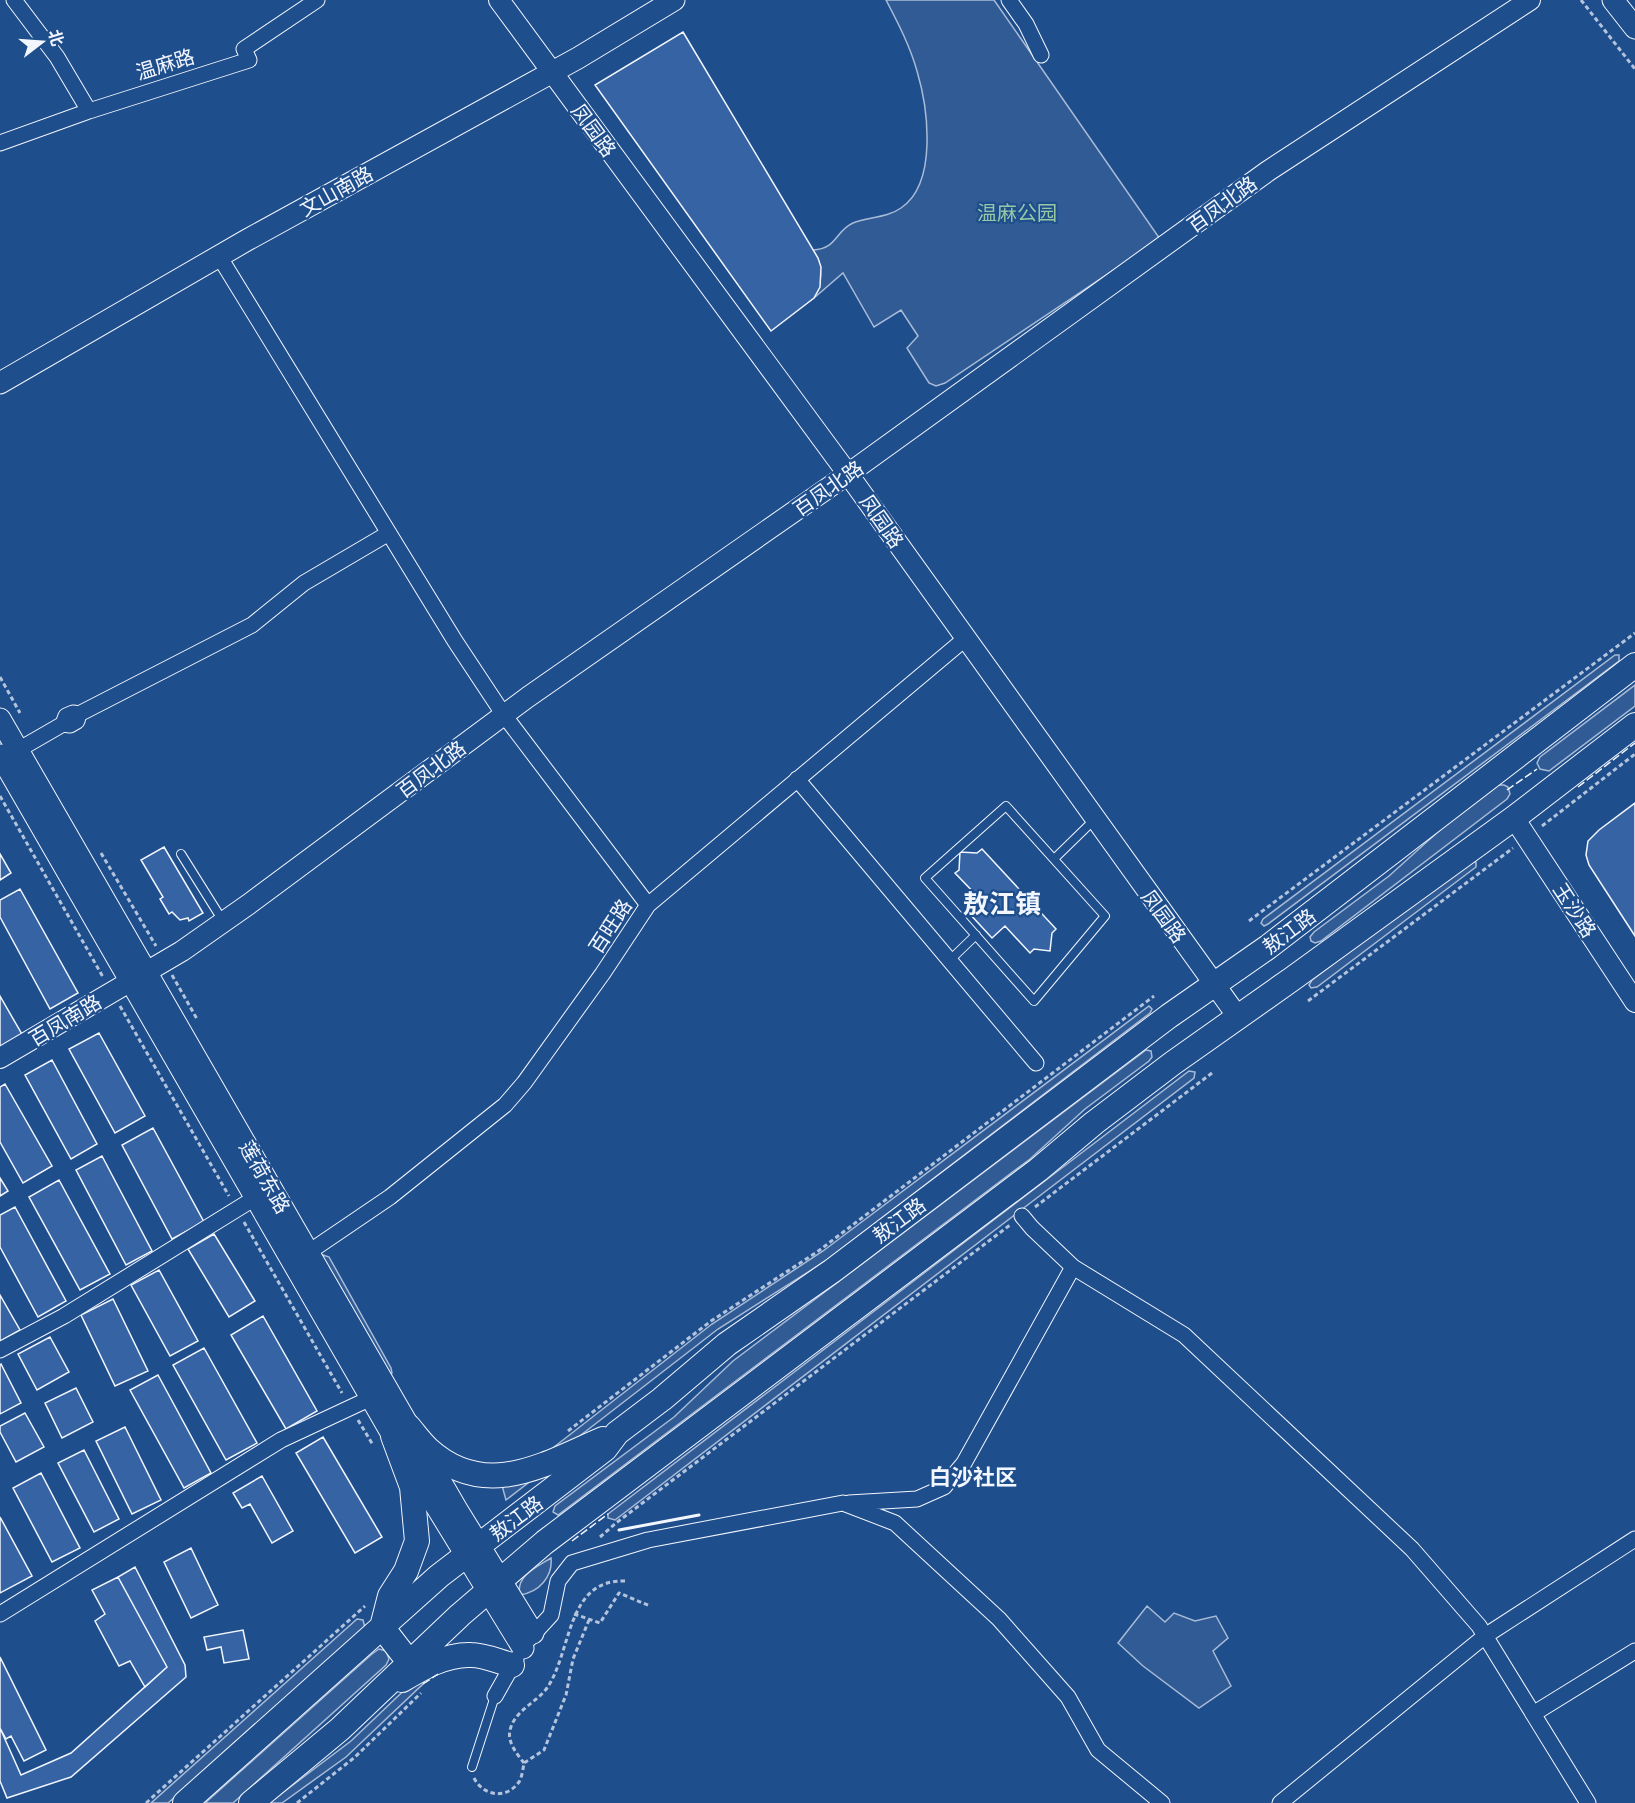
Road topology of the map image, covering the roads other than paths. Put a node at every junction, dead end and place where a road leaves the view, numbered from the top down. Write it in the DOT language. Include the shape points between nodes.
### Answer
graph roads {
  1 [pos="14,0"];
  2 [pos="317,0"];
  3 [pos="499,0"];
  4 [pos="674,0"];
  5 [pos="1009,0"];
  6 [pos="1530,0"];
  7 [pos="1613,0"];
  8 [pos="1635,28"];
  9 [pos="1041,55"];
  10 [pos="552,72"];
  11 [pos="89,111"];
  12 [pos="0,143"];
  13 [pos="219,256"];
  14 [pos="0,383"];
  15 [pos="848,474"];
  16 [pos="389,534"];
  17 [pos="966,638"];
  18 [pos="1635,664"];
  19 [pos="504,715"];
  20 [pos="0,719"];
  21 [pos="1635,725"];
  22 [pos="18,748"];
  23 [pos="797,779"];
  24 [pos="1095,819"];
  25 [pos="1520,828"];
  26 [pos="181,854"];
  27 [pos="1054,859"];
  28 [pos="648,905"];
  29 [pos="223,922"];
  30 [pos="1290,931"];
  31 [pos="976,935"];
  32 [pos="950,960"];
  33 [pos="1314,963"];
  34 [pos="147,971"];
  35 [pos="1214,984"];
  36 [pos="1635,1002"];
  37 [pos="1238,1017"];
  38 [pos="1148,1031"];
  39 [pos="0,1059"];
  40 [pos="1036,1063"];
  41 [pos="1173,1064"];
  42 [pos="255,1198"];
  43 [pos="1022,1216"];
  44 [pos="309,1252"];
  45 [pos="1073,1267"];
  46 [pos="0,1350"];
  47 [pos="371,1398"];
  48 [pos="617,1433"];
  49 [pos="392,1436"];
  50 [pos="843,1503"];
  51 [pos="1635,1539"];
  52 [pos="472,1551"];
  53 [pos="494,1586"];
  54 [pos="0,1614"];
  55 [pos="382,1627"];
  56 [pos="1485,1636"];
  57 [pos="523,1649"];
  58 [pos="1635,1651"];
  59 [pos="409,1662"];
  60 [pos="376,1695"];
  61 [pos="495,1696"];
  62 [pos="1533,1714"];
  63 [pos="472,1767"];
  64 [pos="185,1803"];
  65 [pos="251,1803"];
  66 [pos="1162,1803"];
  67 [pos="1280,1803"];
  68 [pos="1588,1803"];
  1 -- 11 [label="street" via="57,57"];
  2 -- 11 [label="street, 温麻路" via="244,49 249,60"];
  3 -- 10 [label="street, 凤园路"];
  4 -- 10 [label="main road, 文山南路"];
  5 -- 9 [label="street"];
  6 -- 15 [label="street, 百凤北路" via="1268,171"];
  7 -- 8 [label="main road"];
  10 -- 13 [label="main road, 文山南路"];
  10 -- 15 [label="street, 凤园路"];
  11 -- 12 [label="street, 温麻路"];
  13 -- 14 [label="main road, 文山南路"];
  13 -- 16 [label="street"];
  15 -- 17 [label="street, 凤园路"];
  15 -- 19 [label="street, 百凤北路"];
  16 -- 19 [label="street"];
  16 -- 22 [label="street" via="304,583 252,625 79,714 73,712 63,723"];
  17 -- 23 [label="street, 百旺路"];
  17 -- 24 [label="street, 凤园路"];
  18 -- 30 [label="main road, 敖江路"];
  19 -- 28 [label="street"];
  19 -- 29 [label="street, 百凤北路"];
  20 -- 22 [label="main road, 莲荷东路"];
  21 -- 25 [label="main road, 敖江路"];
  22 -- 34 [label="main road, 莲荷东路"];
  23 -- 28 [label="street, 百旺路"];
  23 -- 32 [label="street"];
  24 -- 27 [label="lane"];
  24 -- 35 [label="street, 凤园路"];
  25 -- 33 [label="main road, 敖江路"];
  25 -- 36 [label="street, 玉沙路"];
  26 -- 29 [label="lane"];
  27 -- 31 [label="lane" via="1006,806 925,878"];
  27 -- 31 [label="lane" via="1105,916 1034,1001"];
  28 -- 44 [label="street, 百旺路" via="597,982 505,1105 390,1197"];
  29 -- 34 [label="street, 百凤北路"];
  30 -- 33 [label="main road"];
  30 -- 35 [label="main road, 敖江路"];
  31 -- 32 [label="lane"];
  32 -- 40 [label="street"];
  33 -- 37 [label="main road, 敖江路"];
  34 -- 39 [label="street, 百凤南路"];
  34 -- 42 [label="main road, 莲荷东路"];
  34 -- 44 [label="main road, 莲荷东路"];
  35 -- 37 [label="street, 凤园路"];
  35 -- 38 [label="main road, 敖江路"];
  37 -- 41 [label="main road, 敖江路"];
  38 -- 41 [label="main road"];
  38 -- 48 [label="main road, 敖江路" via="832,1271 727,1344"];
  41 -- 53 [label="main road, 敖江路" via="545,1542"];
  42 -- 46 [label="street" via="63,1316"];
  42 -- 47 [label="main road, 莲荷东路"];
  43 -- 45 [label="street"];
  44 -- 49 [label="main road, 莲荷东路"];
  45 -- 50 [label="street" via="964,1463 944,1487 917,1499"];
  45 -- 56 [label="street" via="1184,1335 1412,1549"];
  47 -- 49 [label="main road, 莲荷东路"];
  47 -- 54 [label="street" via="281,1440"];
  48 -- 49 [label="main road" via="531,1470 502,1477 466,1472 427,1449"];
  48 -- 52 [label="main road, 敖江路" via="605,1449"];
  49 -- 52 [label="main road, 莲荷东路"];
  49 -- 55 [label="main road" via="412,1487 417,1541 390,1596"];
  50 -- 57 [label="street" via="648,1540 572,1563 558,1581 551,1615"];
  50 -- 66 [label="street" via="895,1523 999,1618 1068,1697 1098,1750"];
  51 -- 56 [label="street"];
  52 -- 53 [label="main road, 莲荷东路"];
  52 -- 55 [label="main road, 敖江路"];
  53 -- 57 [label="main road, 莲荷东路"];
  53 -- 59 [label="main road, 敖江路"];
  55 -- 59 [label="main road"];
  55 -- 64 [label="main road, 敖江路"];
  56 -- 62 [label="street"];
  56 -- 67 [label="street"];
  57 -- 60 [label="main road" via="446,1659"];
  57 -- 61 [label="street"];
  58 -- 62 [label="street"];
  59 -- 60 [label="main road, 敖江路"];
  60 -- 65 [label="main road, 敖江路"];
  61 -- 63 [label="lane"];
  62 -- 68 [label="street"];
}
